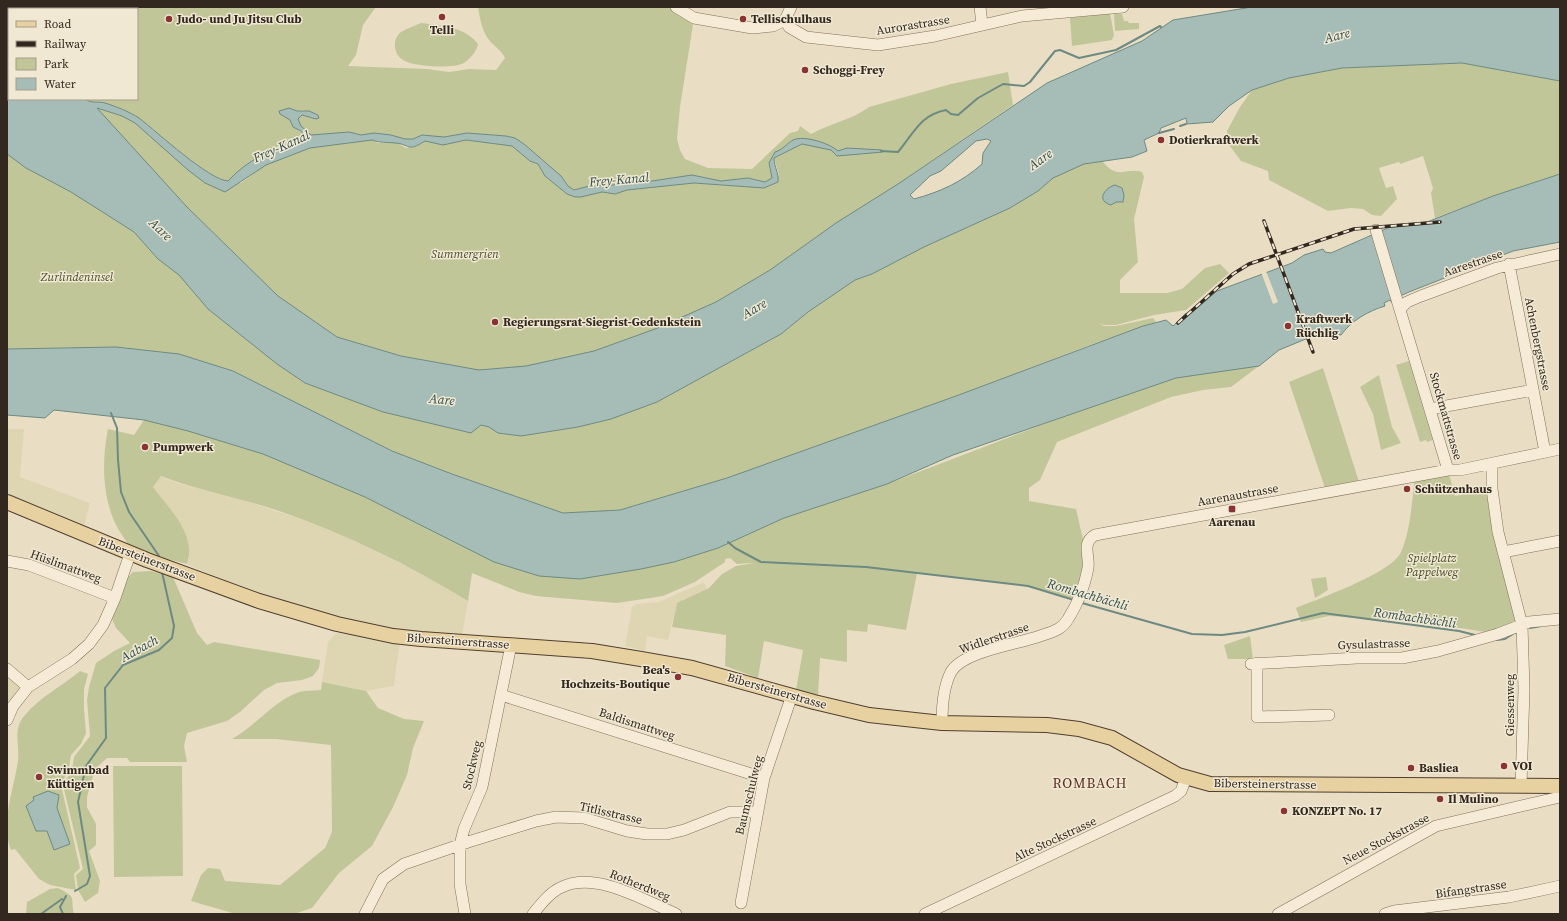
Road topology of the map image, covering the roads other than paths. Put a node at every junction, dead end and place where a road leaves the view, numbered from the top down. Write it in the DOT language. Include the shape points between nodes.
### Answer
graph roads {
  1 [pos="676,7"];
  2 [pos="791,7"];
  3 [pos="980,7"];
  4 [pos="1123,7"];
  5 [pos="785,20"];
  6 [pos="982,24"];
  7 [pos="1376,230"];
  8 [pos="1560,254"];
  9 [pos="1510,264"];
  10 [pos="1399,305"];
  11 [pos="1533,390"];
  12 [pos="1430,410"];
  13 [pos="1560,449"];
  14 [pos="1546,452"];
  15 [pos="1492,464"];
  16 [pos="1448,470"];
  17 [pos="7,502"];
  18 [pos="1560,541"];
  19 [pos="1503,552"];
  20 [pos="130,554"];
  21 [pos="7,561"];
  22 [pos="115,598"];
  23 [pos="1077,598"];
  24 [pos="1560,619"];
  25 [pos="1522,625"];
  26 [pos="511,645"];
  27 [pos="7,669"];
  28 [pos="28,687"];
  29 [pos="501,695"];
  30 [pos="792,695"];
  31 [pos="1329,715"];
  32 [pos="7,720"];
  33 [pos="942,723"];
  34 [pos="764,778"];
  35 [pos="1186,778"];
  36 [pos="1521,786"];
  37 [pos="1560,786"];
  38 [pos="1560,797"];
  39 [pos="757,812"];
  40 [pos="460,845"];
  41 [pos="1560,886"];
  42 [pos="741,903"];
  43 [pos="1437,911"];
  44 [pos="365,914"];
  45 [pos="465,914"];
  46 [pos="533,914"];
  47 [pos="676,914"];
  48 [pos="925,914"];
  49 [pos="1278,914"];
  50 [pos="1385,914"];
  1 -- 5 [label="street" via="694,18 752,28 773,26"];
  2 -- 5 [label="street"];
  3 -- 6 [label="street"];
  4 -- 6 [label="street, Aurorastrasse" via="1022,16"];
  5 -- 6 [label="street, Aurorastrasse" via="789,27 806,37 878,45 935,36"];
  7 -- 10 [label="street, Stockmattstrasse"];
  8 -- 9 [label="street, Aarestrasse"];
  9 -- 10 [label="street, Aarestrasse"];
  9 -- 11 [label="street, Achenbergstrasse"];
  10 -- 12 [label="street, Stockmattstrasse"];
  11 -- 12 [label="street"];
  11 -- 14 [label="street, Achenbergstrasse"];
  12 -- 16 [label="street, Stockmattstrasse"];
  13 -- 14 [label="street, Stockmattstrasse"];
  14 -- 15 [label="street, Stockmattstrasse"];
  15 -- 16 [label="street, Stockmattstrasse"];
  15 -- 19 [label="street" via="1495,511"];
  16 -- 23 [label="street, Aarenaustrasse" via="1095,535 1088,541 1088,568"];
  17 -- 20 [label="main road, Bibersteinerstrasse"];
  18 -- 19 [label="street"];
  19 -- 25 [label="street"];
  20 -- 22 [label="street"];
  20 -- 26 [label="main road, Bibersteinerstrasse" via="259,601 337,624 414,638"];
  21 -- 22 [label="street, Hüslimattweg" via="29,565"];
  22 -- 28 [label="street" via="103,625 89,644"];
  23 -- 33 [label="street, Widlerstrasse" via="1062,627 969,657 958,663 946,684"];
  24 -- 25 [label="street, Gysulastrasse"];
  25 -- 31 [label="street, Gysulastrasse" via="1438,652 1402,658 1254,664 1257,717"];
  25 -- 36 [label="street, Giessenweg" via="1524,689"];
  26 -- 29 [label="street, Stockweg"];
  26 -- 30 [label="main road, Bibersteinerstrasse" via="592,651 641,658 692,668"];
  27 -- 28 [label="street"];
  28 -- 32 [label="street" via="13,706"];
  29 -- 34 [label="street, Baldismattweg"];
  29 -- 40 [label="street, Stockweg" via="482,788 464,829"];
  30 -- 33 [label="main road, Bibersteinerstrasse" via="869,715"];
  30 -- 34 [label="street, Baumschulweg"];
  33 -- 35 [label="main road, Bibersteinerstrasse" via="1047,725 1084,730 1122,743 1170,772"];
  34 -- 39 [label="street, Baumschulweg"];
  35 -- 36 [label="main road, Bibersteinerstrasse" via="1225,785"];
  35 -- 48 [label="street, Alte Stockstrasse" via="1181,791 1175,796"];
  36 -- 37 [label="main road, Bibersteinerstrasse"];
  38 -- 49 [label="street, Neue Stockstrasse" via="1436,826"];
  39 -- 40 [label="street, Titlisstrasse" via="730,812 684,830 666,834 634,832 584,818 556,817"];
  39 -- 42 [label="street, Baumschulweg"];
  40 -- 44 [label="street, Titlisstrasse" via="404,864 383,879"];
  40 -- 45 [label="street, Stockweg" via="460,884"];
  41 -- 43 [label="street, Bifangstrasse"];
  43 -- 50 [label="street, Bifangstrasse" via="1394,911"];
  46 -- 47 [label="street, Rotherdweg" via="557,890 585,881 612,887"];
}
